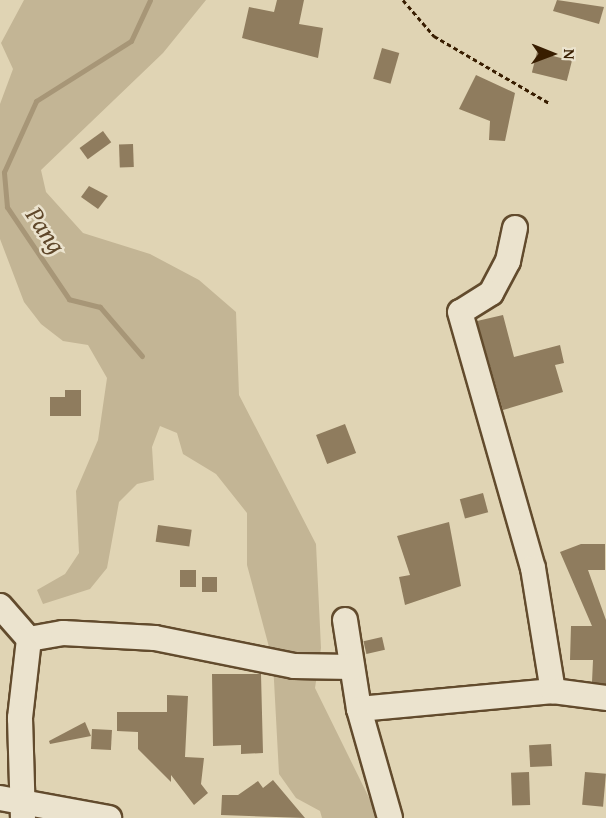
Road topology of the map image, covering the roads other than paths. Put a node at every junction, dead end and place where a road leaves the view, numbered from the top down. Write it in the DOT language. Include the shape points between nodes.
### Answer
graph roads {
  1 [pos="515,228"];
  2 [pos="0,606"];
  3 [pos="345,620"];
  4 [pos="29,639"];
  5 [pos="352,667"];
  6 [pos="553,691"];
  7 [pos="606,698"];
  8 [pos="359,709"];
  9 [pos="14,803"];
  10 [pos="109,818"];
  11 [pos="390,818"];
  1 -- 6 [label="street" via="508,261 491,293 460,312 533,568"];
  2 -- 4 [label="street"];
  3 -- 5 [label="street"];
  4 -- 5 [label="street" via="63,633 155,638 294,666"];
  4 -- 9 [label="street"];
  5 -- 8 [label="street"];
  6 -- 7 [label="street"];
  6 -- 8 [label="street"];
  8 -- 11 [label="street"];
  9 -- 10 [label="street"];
}
